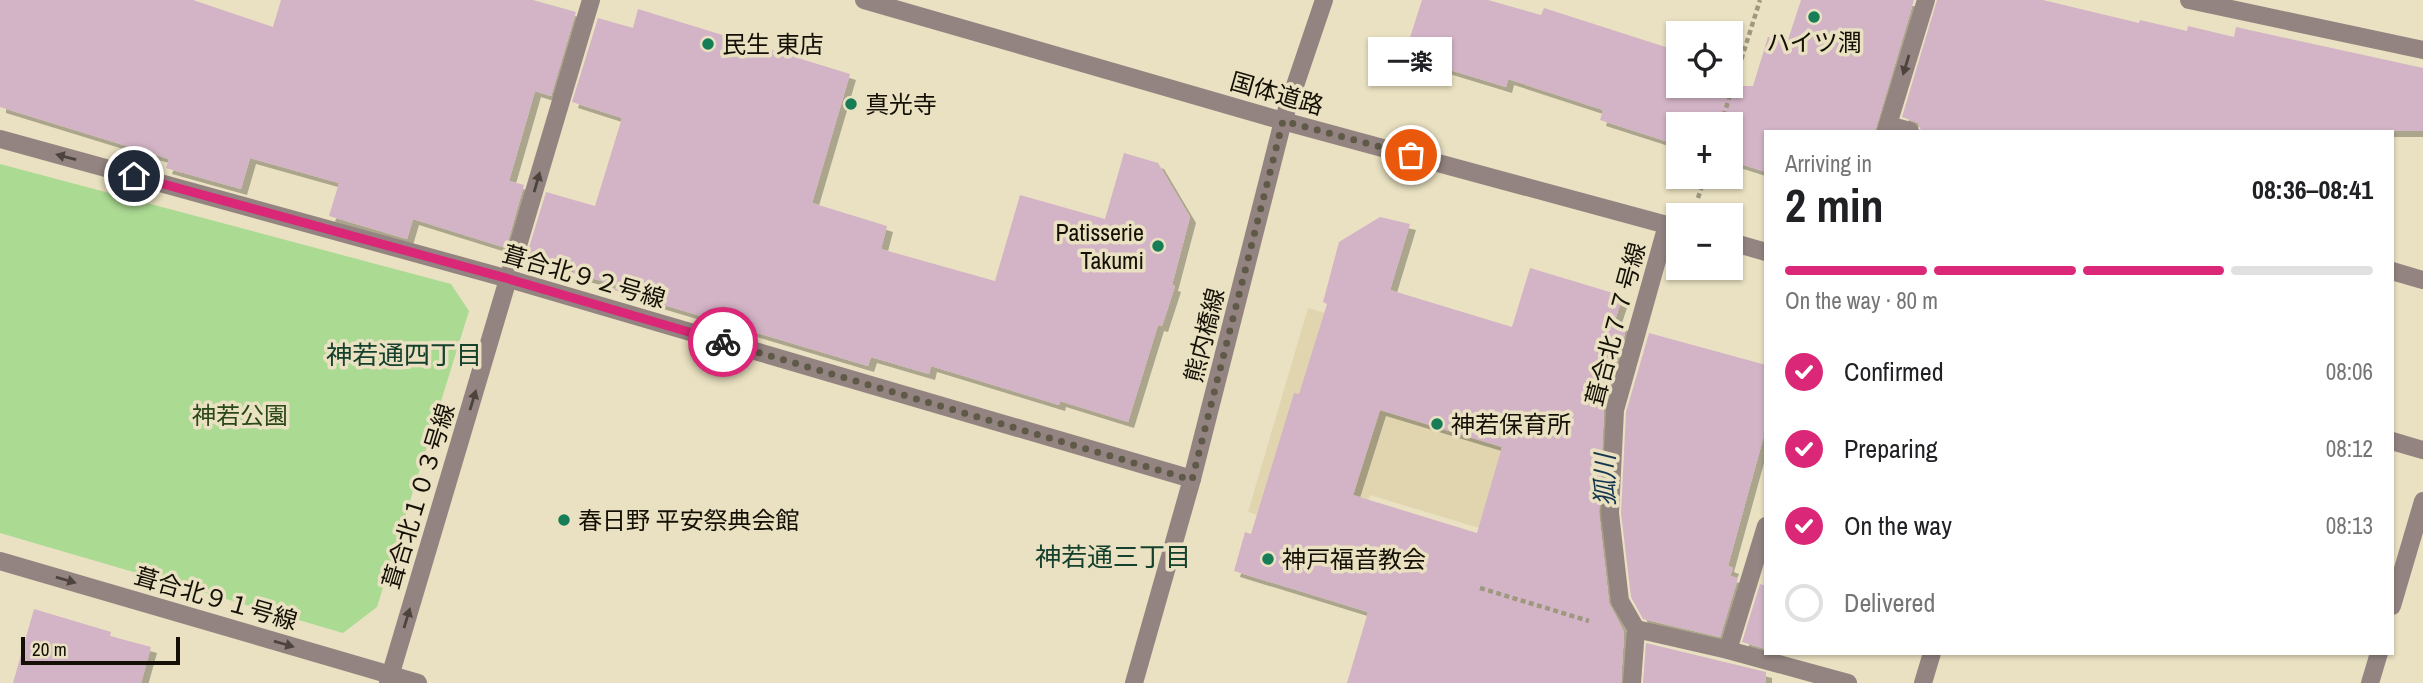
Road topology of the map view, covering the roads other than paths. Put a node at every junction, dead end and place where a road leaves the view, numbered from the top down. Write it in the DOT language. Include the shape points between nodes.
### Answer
graph roads {
  1 [pos="591,0"];
  2 [pos="864,0"];
  3 [pos="1324,0"];
  4 [pos="1926,0"];
  5 [pos="2189,0"];
  6 [pos="2423,50"];
  7 [pos="1283,121"];
  8 [pos="1887,128"];
  9 [pos="0,139"];
  10 [pos="1666,224"];
  11 [pos="1743,245"];
  12 [pos="1666,248"];
  13 [pos="1764,251"];
  14 [pos="2394,272"];
  15 [pos="509,279"];
  16 [pos="2423,280"];
  17 [pos="2394,442"];
  18 [pos="2423,450"];
  19 [pos="1192,480"];
  20 [pos="2423,501"];
  21 [pos="1764,533"];
  22 [pos="0,561"];
  23 [pos="2394,599"];
  24 [pos="1636,629"];
  25 [pos="1728,650"];
  26 [pos="1931,655"];
  27 [pos="2378,655"];
  28 [pos="389,679"];
  29 [pos="418,683"];
  30 [pos="1134,683"];
  31 [pos="1632,683"];
  32 [pos="1848,683"];
  33 [pos="1923,683"];
  34 [pos="2370,683"];
  15 -- 1 [label="street, 葺合北１０３号線, one-way"];
  2 -- 7 [label="street, 国体道路"];
  3 -- 7 [label="street, 熊内橋線"];
  4 -- 8 [label="street, one-way"];
  5 -- 6 [label="street"];
  7 -- 10 [label="street, 国体道路"];
  7 -- 19 [label="street, 熊内橋線"];
  15 -- 9 [label="street, 葺合北９２号線, one-way"];
  11 -- 13 [label="street"];
  12 -- 24 [label="street, 葺合北７７号線" via="1615,410 1610,513 1620,601"];
  14 -- 16 [label="street"];
  15 -- 19 [label="street, 葺合北９２号線"];
  28 -- 15 [label="street, 葺合北１０３号線, one-way"];
  17 -- 18 [label="street"];
  19 -- 30 [label="street, 熊内橋線"];
  20 -- 23 [label="street"];
  21 -- 25 [label="street"];
  22 -- 28 [label="street, 葺合北９１号線, one-way"];
  24 -- 25 [label="street"];
  24 -- 31 [label="street"];
  25 -- 32 [label="street"];
  26 -- 33 [label="street"];
  27 -- 34 [label="street"];
  28 -- 29 [label="street, 葺合北９１号線"];
}
